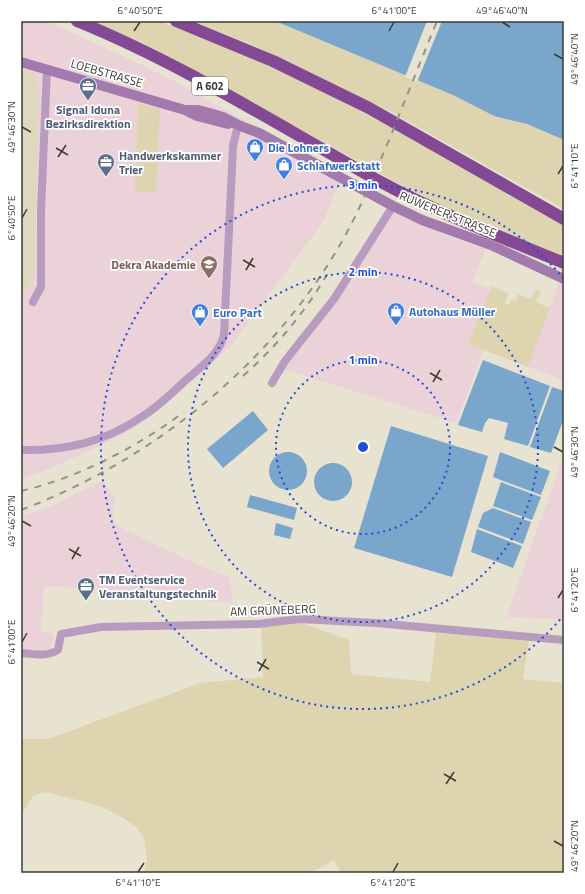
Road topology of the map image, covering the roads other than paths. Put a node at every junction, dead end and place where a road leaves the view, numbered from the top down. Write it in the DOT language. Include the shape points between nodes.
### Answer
graph roads {
  1 [pos="78,21"];
  2 [pos="176,21"];
  3 [pos="21,62"];
  4 [pos="47,69"];
  5 [pos="238,125"];
  6 [pos="393,206"];
  7 [pos="564,219"];
  8 [pos="564,263"];
  9 [pos="564,279"];
  10 [pos="33,302"];
  11 [pos="272,382"];
  12 [pos="21,450"];
  13 [pos="564,640"];
  14 [pos="21,653"];
  1 -- 8 [label="highway, A 602" via="170,64 433,208"];
  2 -- 7 [label="highway" via="273,61 369,108"];
  3 -- 4 [label="main road, LOEBSTRASSE"];
  4 -- 5 [label="main road, LOEBSTRASSE" via="214,121"];
  4 -- 10 [label="street" via="41,211 41,287"];
  5 -- 6 [label="main road, RUWERER STRASSE" via="259,133"];
  5 -- 12 [label="street" via="233,146 224,335 216,352 150,411 126,426 75,446 50,450"];
  6 -- 9 [label="main road, RUWERER STRASSE"];
  6 -- 11 [label="street" via="334,299 285,361"];
  13 -- 14 [label="street, AM GRÜNEBERG" via="376,623 300,619 258,624 102,627 61,634 58,650 46,655"];
}
